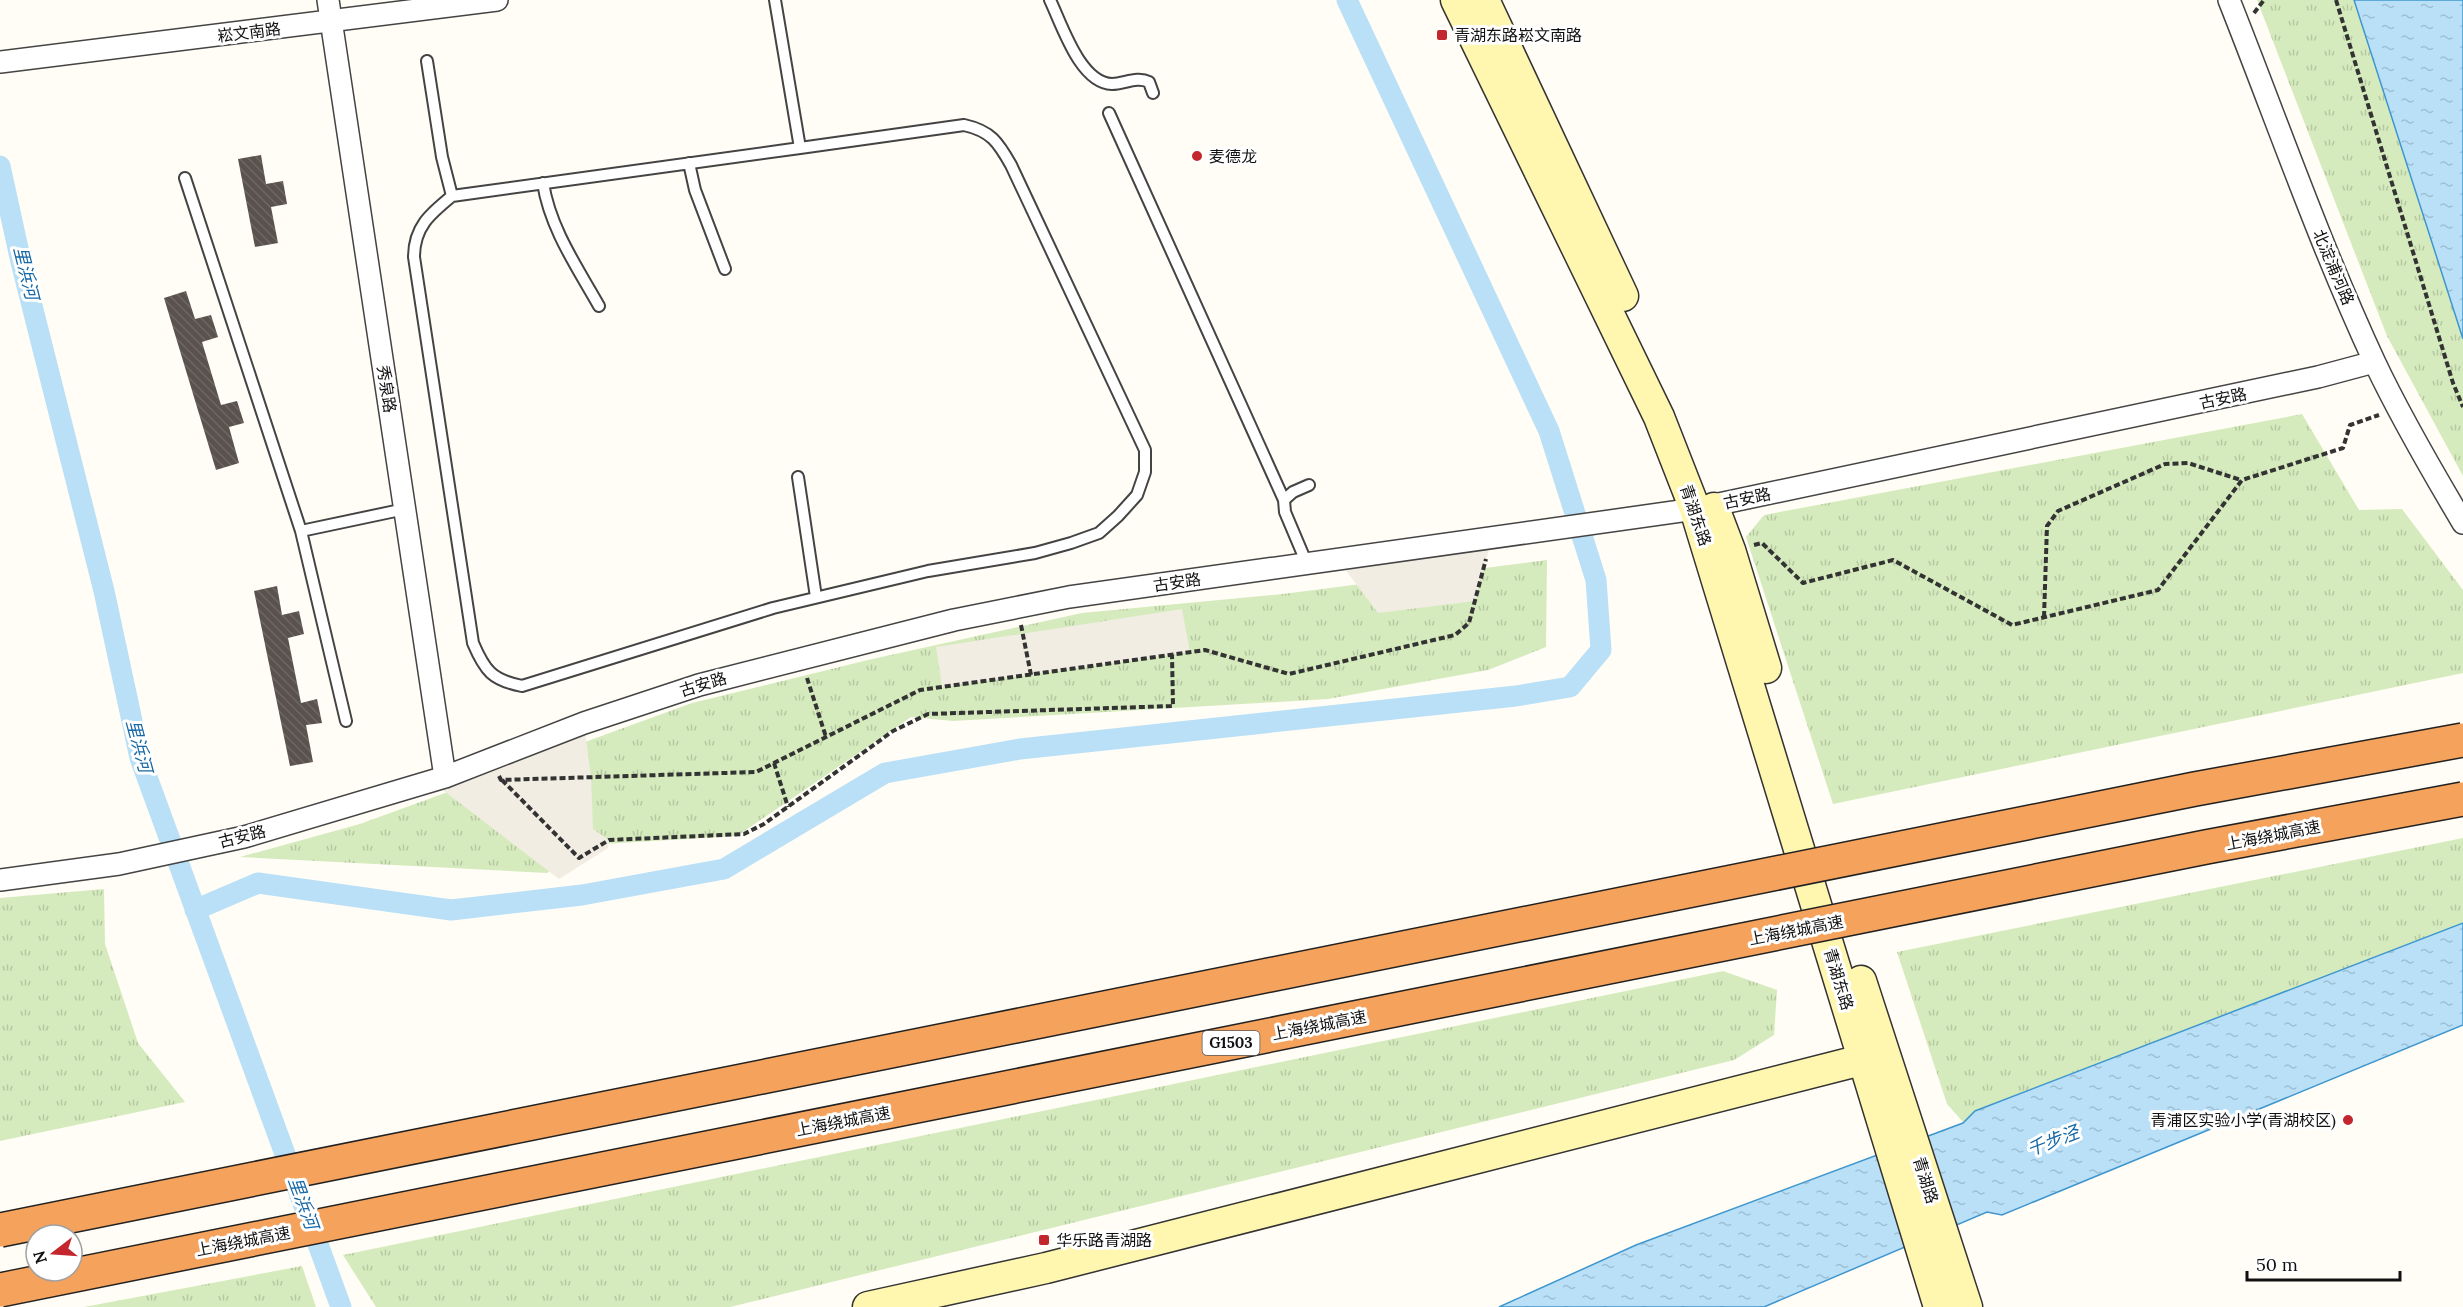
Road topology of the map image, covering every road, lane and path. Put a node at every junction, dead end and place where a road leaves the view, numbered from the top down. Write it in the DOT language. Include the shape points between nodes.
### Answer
graph roads {
  1 [pos="328,0"];
  2 [pos="497,0"];
  3 [pos="775,0"];
  4 [pos="1050,0"];
  5 [pos="1456,0"];
  6 [pos="1484,0"];
  7 [pos="2229,0"];
  8 [pos="2336,0"];
  9 [pos="331,22"];
  10 [pos="427,61"];
  11 [pos="0,62"];
  12 [pos="1153,93"];
  13 [pos="1109,113"];
  14 [pos="800,148"];
  15 [pos="689,163"];
  16 [pos="185,178"];
  17 [pos="543,183"];
  18 [pos="452,196"];
  19 [pos="725,270"];
  20 [pos="599,306"];
  21 [pos="2374,362"];
  22 [pos="2463,407"];
  23 [pos="2397,409"];
  24 [pos="798,477"];
  25 [pos="2242,480"];
  26 [pos="1308,485"];
  27 [pos="1284,500"];
  28 [pos="1704,507"];
  29 [pos="405,509"];
  30 [pos="2463,523"];
  31 [pos="301,531"];
  32 [pos="1492,538"];
  33 [pos="1730,550"];
  34 [pos="1307,564"];
  35 [pos="816,597"];
  36 [pos="1018,607"];
  37 [pos="2044,617"];
  38 [pos="1172,655"];
  39 [pos="801,657"];
  40 [pos="1031,675"];
  41 [pos="346,721"];
  42 [pos="826,737"];
  43 [pos="2463,740"];
  44 [pos="489,760"];
  45 [pos="774,763"];
  46 [pos="445,777"];
  47 [pos="501,780"];
  48 [pos="2463,800"];
  49 [pos="788,807"];
  50 [pos="0,880"];
  51 [pos="1874,1056"];
  52 [pos="0,1230"];
  53 [pos="1933,1242"];
  54 [pos="0,1290"];
  55 [pos="868,1307"];
  56 [pos="1940,1307"];
  57 [pos="1967,1307"];
  1 -- 9 [label="street, 秀泉路"];
  2 -- 9 [label="street, 崧文南路"];
  3 -- 14 [label="lane"];
  4 -- 12 [label="lane" via="1090,75 1112,84 1142,79 1149,82"];
  5 -- 28 [label="main road, 青湖东路"];
  6 -- 28 [label="main road, 青湖东路" via="1686,434"];
  7 -- 21 [label="street, 北淀浦河路" via="2308,207"];
  8 -- 22 [label="path"];
  9 -- 11 [label="street, 崧文南路"];
  9 -- 29 [label="street, 秀泉路"];
  10 -- 18 [label="lane"];
  13 -- 27 [label="lane"];
  14 -- 15 [label="lane"];
  14 -- 35 [label="lane" via="964,125 980,128 997,141 1145,450 1145,472 1137,495 1099,532 1035,553 951,566"];
  15 -- 17 [label="lane"];
  15 -- 19 [label="lane"];
  16 -- 31 [label="lane"];
  17 -- 18 [label="lane"];
  17 -- 20 [label="lane" via="554,225"];
  18 -- 35 [label="lane" via="422,225 414,242 414,257 473,643 482,664 501,682 522,686"];
  21 -- 23 [label="street, 北淀浦河路"];
  21 -- 28 [label="street, 古安路" via="2306,380"];
  23 -- 25 [label="path" via="2350,425 2343,448"];
  23 -- 30 [label="street, 北淀浦河路"];
  24 -- 35 [label="lane"];
  25 -- 37 [label="path" via="2158,590"];
  25 -- 37 [label="path" via="2188,464 2165,464 2058,511 2047,526"];
  26 -- 27 [label="lane"];
  27 -- 34 [label="lane" via="1285,512"];
  28 -- 32 [label="street, 古安路"];
  28 -- 33 [label="main road, 青湖东路"];
  28 -- 51 [label="main road, 青湖东路"];
  29 -- 31 [label="lane"];
  29 -- 46 [label="street, 秀泉路"];
  31 -- 41 [label="lane"];
  32 -- 34 [label="street, 古安路"];
  32 -- 38 [label="path" via="1469,623 1455,635 1289,674 1205,650"];
  33 -- 37 [label="path" via="1762,543 1803,583 1893,560 2012,625"];
  33 -- 51 [label="main road, 青湖东路" via="1850,949"];
  34 -- 36 [label="street, 古安路"];
  36 -- 39 [label="street, 古安路"];
  36 -- 40 [label="path"];
  38 -- 40 [label="path"];
  38 -- 49 [label="path" via="1173,706 928,714 893,731"];
  39 -- 42 [label="path"];
  39 -- 44 [label="street, 古安路" via="699,684"];
  40 -- 42 [label="path" via="920,690"];
  42 -- 45 [label="path"];
  43 -- 52 [label="highway, bridge" via="2172,794"];
  44 -- 46 [label="street, 古安路"];
  44 -- 47 [label="path"];
  45 -- 47 [label="path" via="756,772"];
  45 -- 49 [label="path"];
  46 -- 50 [label="street, 古安路" via="244,837 119,864"];
  47 -- 49 [label="path" via="579,858 609,840 744,834"];
  48 -- 54 [label="highway, 上海绕城高速 / G1503, bridge" via="2182,852"];
  51 -- 53 [label="main road, 青湖路" via="1916,1149"];
  51 -- 53 [label="main road" via="1884,1127"];
  51 -- 55 [label="main road" via="1046,1268"];
  53 -- 56 [label="main road, 青湖路"];
  53 -- 57 [label="main road, 青湖路"];
}
